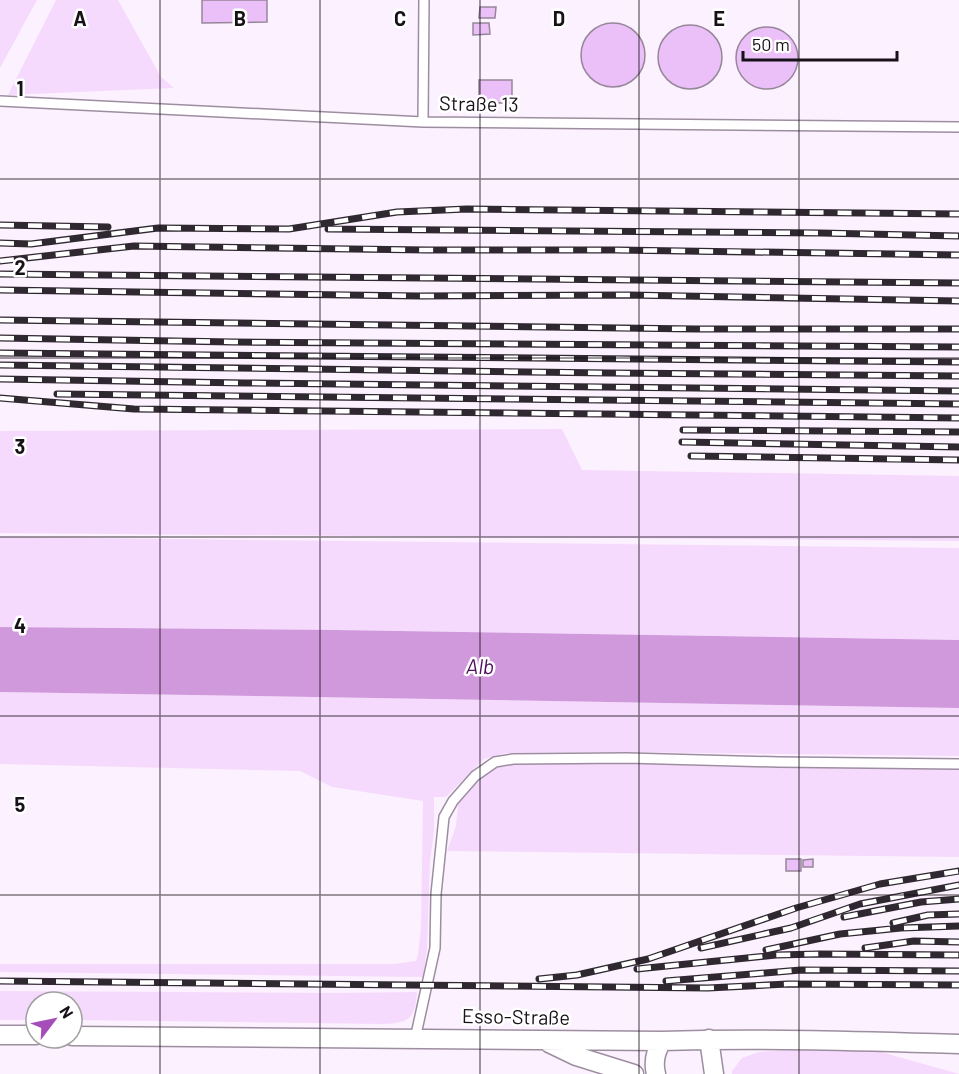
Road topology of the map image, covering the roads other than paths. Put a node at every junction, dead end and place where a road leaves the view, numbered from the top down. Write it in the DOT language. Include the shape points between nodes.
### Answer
graph roads {
  1 [pos="424,0"];
  2 [pos="0,101"];
  3 [pos="423,122"];
  4 [pos="959,127"];
  5 [pos="959,764"];
  6 [pos="0,1035"];
  7 [pos="24,1035"];
  8 [pos="84,1036"];
  9 [pos="415,1039"];
  10 [pos="709,1039"];
  11 [pos="542,1040"];
  12 [pos="662,1041"];
  13 [pos="959,1044"];
  14 [pos="634,1074"];
  15 [pos="656,1074"];
  16 [pos="714,1074"];
  1 -- 3 [label="lane"];
  2 -- 3 [label="lane, Straße 13"];
  3 -- 4 [label="lane, Straße 13"];
  5 -- 9 [label="lane" via="627,758 495,762 475,776 444,817 435,948"];
  6 -- 7 [label="street"];
  8 -- 9 [label="street, Esso-Straße"];
  9 -- 11 [label="street, Esso-Straße"];
  10 -- 12 [label="street, Esso-Straße"];
  10 -- 13 [label="street, Esso-Straße"];
  10 -- 16 [label="street"];
  11 -- 12 [label="street, Esso-Straße"];
  11 -- 14 [label="street" via="576,1056"];
  12 -- 15 [label="street" via="655,1058"];
}
